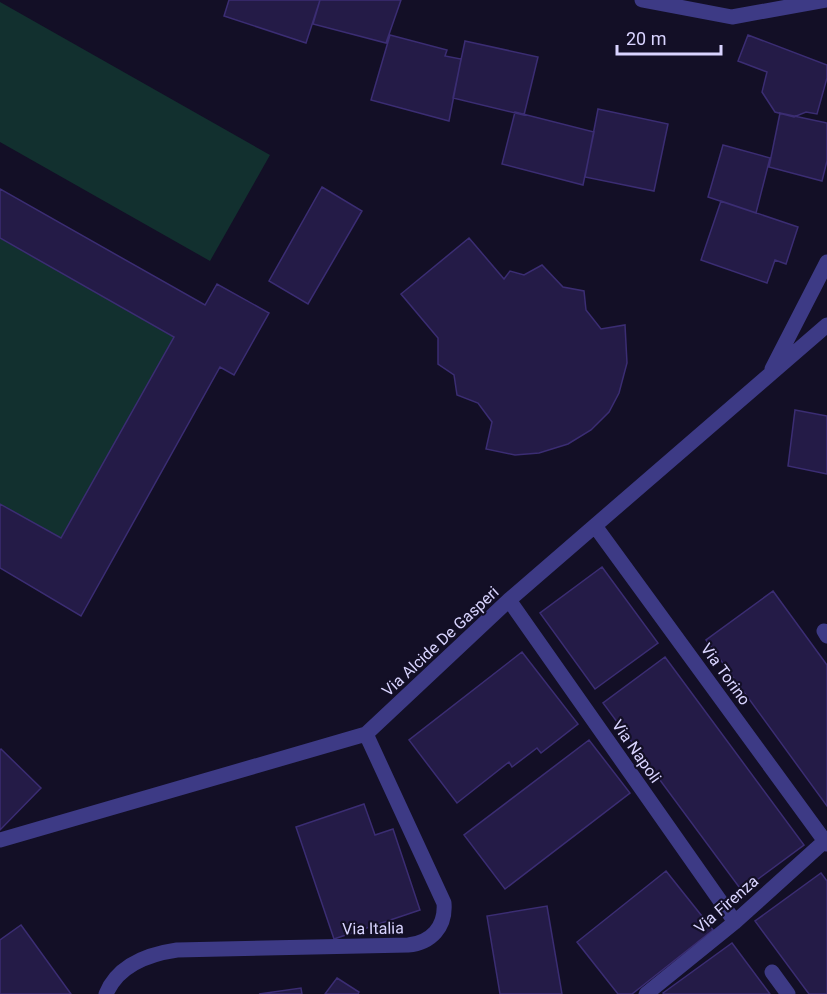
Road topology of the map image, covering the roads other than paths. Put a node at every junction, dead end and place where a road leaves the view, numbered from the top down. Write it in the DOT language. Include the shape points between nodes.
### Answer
graph roads {
  1 [pos="642,0"];
  2 [pos="826,0"];
  3 [pos="827,262"];
  4 [pos="827,325"];
  5 [pos="767,378"];
  6 [pos="595,526"];
  7 [pos="508,600"];
  8 [pos="366,734"];
  9 [pos="0,840"];
  10 [pos="826,841"];
  11 [pos="735,922"];
  12 [pos="772,972"];
  13 [pos="106,994"];
  14 [pos="646,994"];
  15 [pos="788,994"];
  1 -- 2 [label="street" via="732,17"];
  3 -- 5 [label="street"];
  4 -- 5 [label="street, Via Alcide De Gasperi"];
  5 -- 6 [label="street, Via Alcide De Gasperi"];
  6 -- 7 [label="street, Via Alcide De Gasperi"];
  6 -- 10 [label="street, Via Torino"];
  7 -- 8 [label="street, Via Alcide De Gasperi"];
  7 -- 11 [label="street, Via Napoli"];
  8 -- 9 [label="street, Via Alcide De Gasperi"];
  8 -- 13 [label="street, Via Italia" via="444,903 443,919 435,934 408,945 160,952 142,958 120,973"];
  10 -- 11 [label="street, Via Firenza"];
  11 -- 14 [label="street, Via Firenza"];
  12 -- 15 [label="street"];
}
